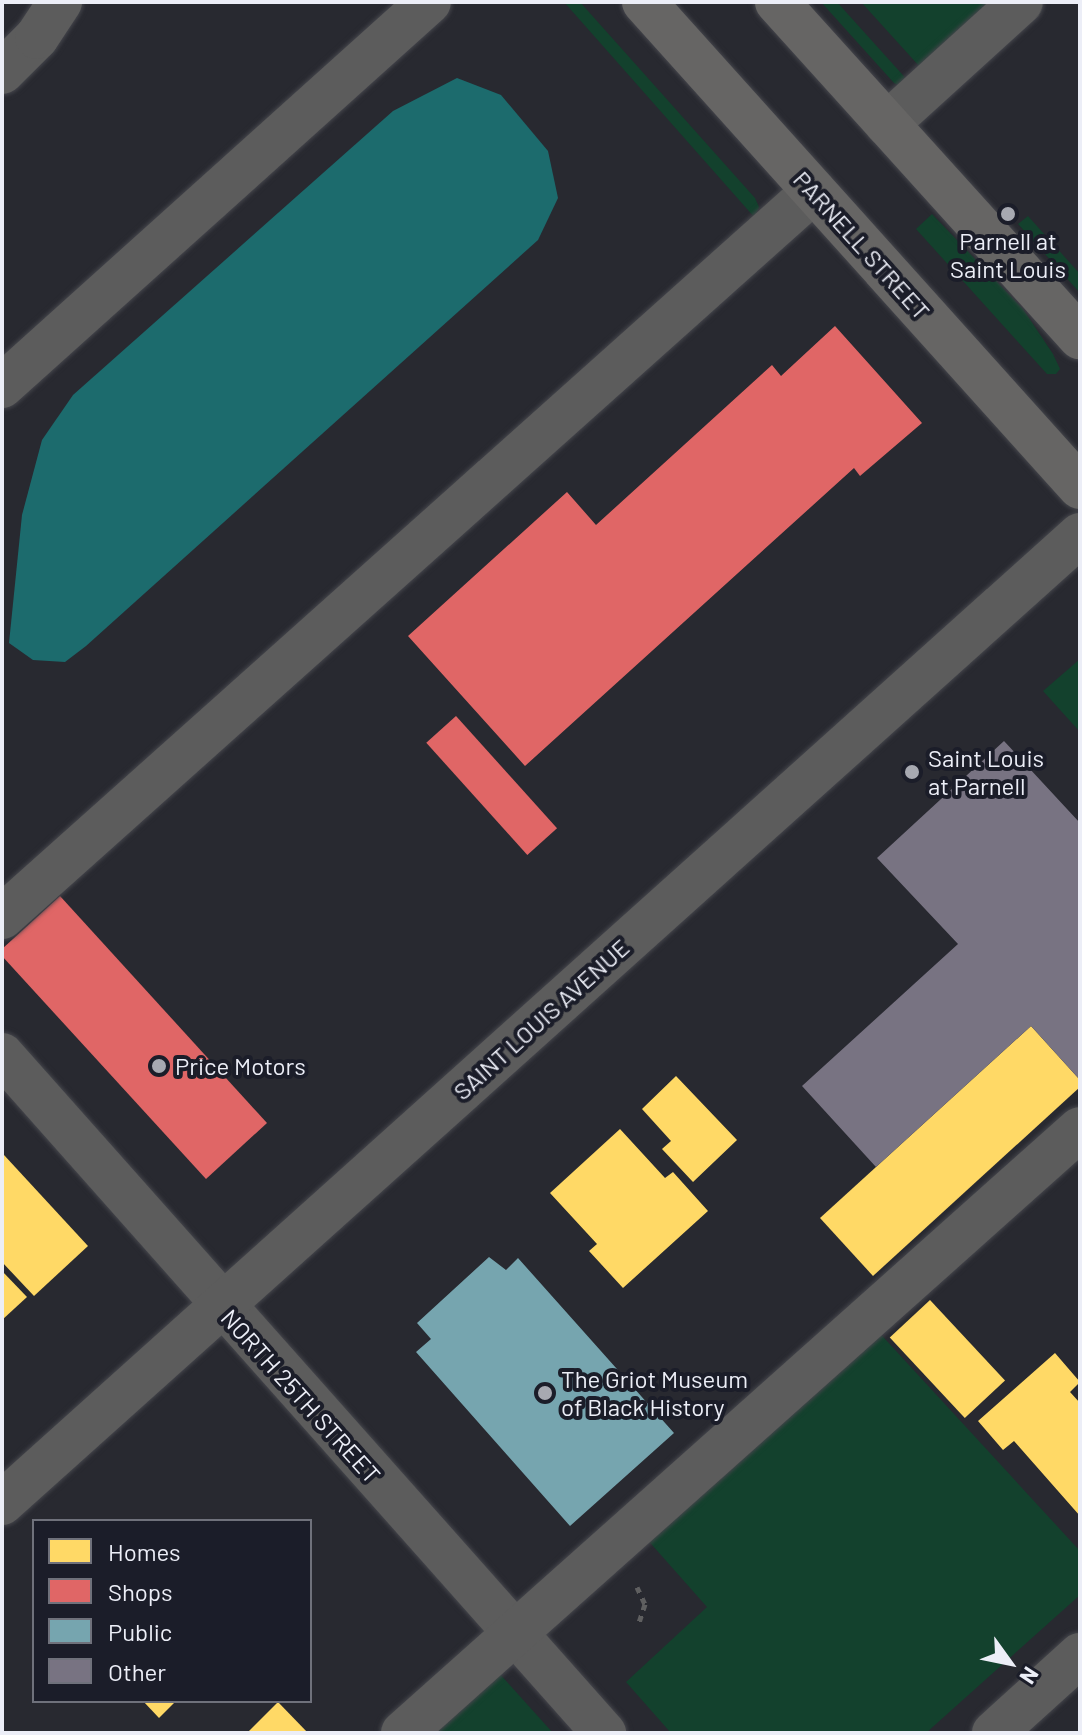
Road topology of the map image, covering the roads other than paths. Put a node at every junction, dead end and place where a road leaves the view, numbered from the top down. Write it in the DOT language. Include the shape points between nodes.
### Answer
graph roads {
  1 [pos="60,2"];
  2 [pos="429,2"];
  3 [pos="644,2"];
  4 [pos="777,2"];
  5 [pos="1021,2"];
  6 [pos="2,72"];
  7 [pos="887,124"];
  8 [pos="814,191"];
  9 [pos="1080,337"];
  10 [pos="2,386"];
  11 [pos="1080,487"];
  12 [pos="1080,535"];
  13 [pos="2,917"];
  14 [pos="2,1055"];
  15 [pos="1080,1129"];
  16 [pos="221,1306"];
  17 [pos="2,1503"];
  18 [pos="515,1633"];
  19 [pos="1080,1655"];
  20 [pos="403,1733"];
  21 [pos="604,1733"];
  22 [pos="994,1733"];
  1 -- 6 [label="street" via="37,37"];
  2 -- 10 [label="street"];
  3 -- 8 [label="main road, PARNELL STREET"];
  4 -- 7 [label="main road"];
  5 -- 7 [label="street"];
  7 -- 9 [label="main road"];
  8 -- 11 [label="main road, PARNELL STREET"];
  8 -- 13 [label="street"];
  12 -- 16 [label="street, SAINT LOUIS AVENUE"];
  14 -- 16 [label="street, NORTH 25TH STREET"];
  15 -- 18 [label="street"];
  16 -- 17 [label="street, SAINT LOUIS AVENUE"];
  16 -- 18 [label="street, NORTH 25TH STREET"];
  18 -- 20 [label="street"];
  18 -- 21 [label="street, NORTH 25TH STREET"];
  19 -- 22 [label="street"];
}
